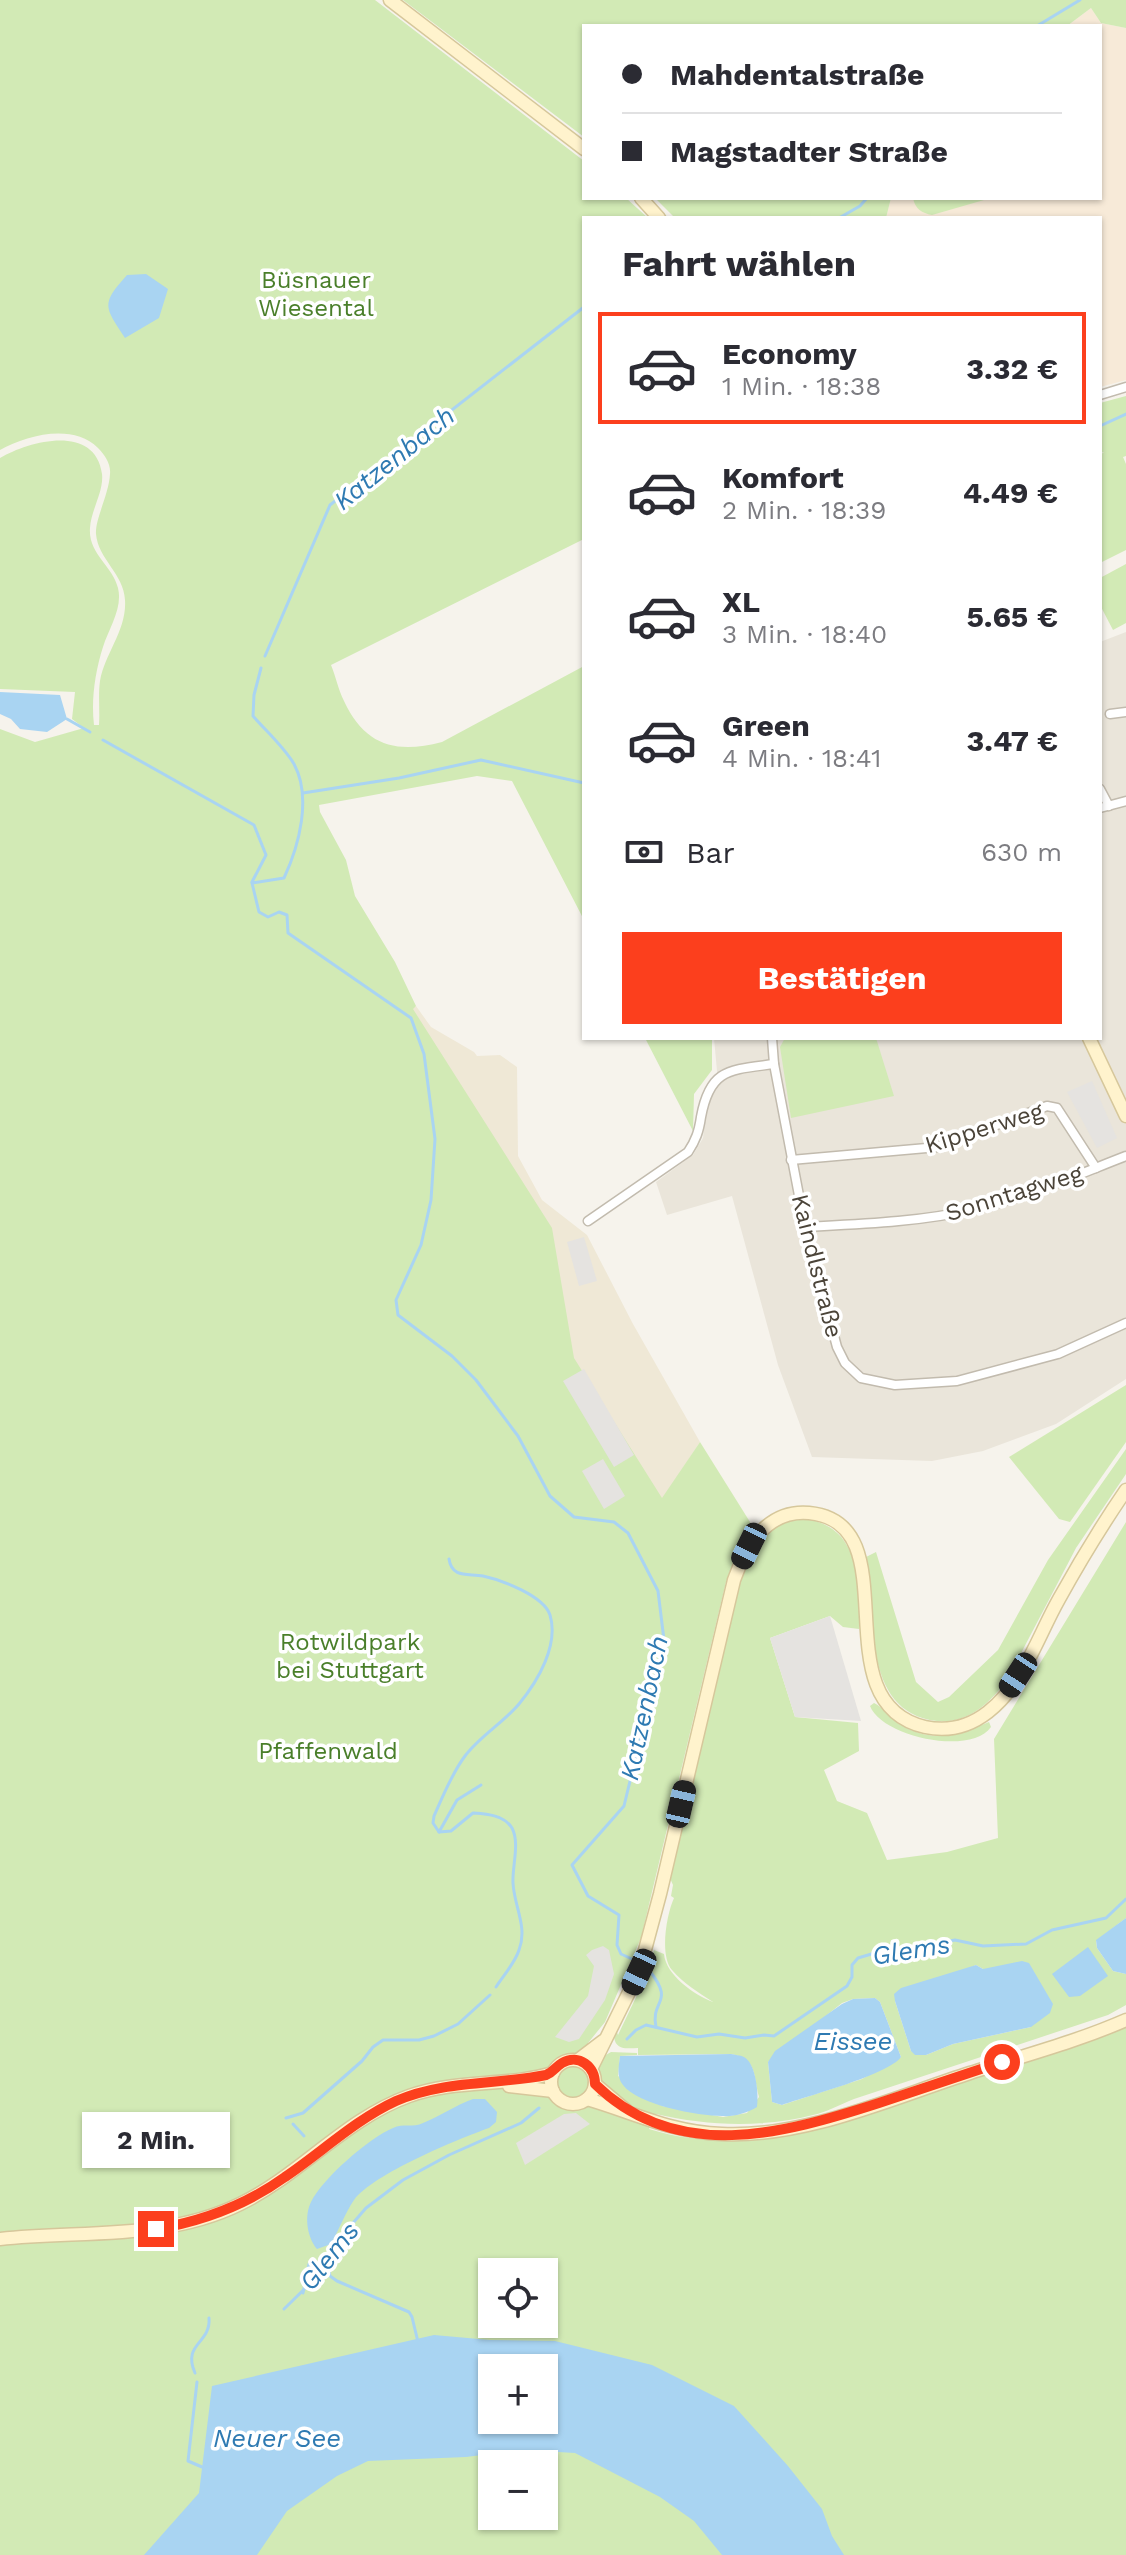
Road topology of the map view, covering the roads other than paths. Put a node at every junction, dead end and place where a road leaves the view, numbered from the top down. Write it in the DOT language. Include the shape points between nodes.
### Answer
graph roads {
  1 [pos="390,0"];
  2 [pos="582,147"];
  3 [pos="643,200"];
  4 [pos="657,216"];
  5 [pos="1126,387"];
  6 [pos="1102,394"];
  7 [pos="1126,712"];
  8 [pos="1110,714"];
  9 [pos="1126,801"];
  10 [pos="1104,807"];
  11 [pos="772,1040"];
  12 [pos="1090,1040"];
  13 [pos="774,1064"];
  14 [pos="1126,1116"];
  15 [pos="1126,1156"];
  16 [pos="791,1160"];
  17 [pos="1096,1168"];
  18 [pos="588,1221"];
  19 [pos="805,1227"];
  20 [pos="1126,1323"];
  21 [pos="1126,1490"];
  22 [pos="1126,2020"];
  23 [pos="603,2041"];
  24 [pos="578,2060"];
  25 [pos="591,2069"];
  26 [pos="553,2073"];
  27 [pos="478,2084"];
  28 [pos="595,2084"];
  29 [pos="553,2091"];
  30 [pos="587,2099"];
  31 [pos="629,2113"];
  32 [pos="0,2239"];
  1 -- 2 [label="main road"];
  3 -- 4 [label="main road"];
  5 -- 6 [label="street"];
  7 -- 8 [label="street"];
  9 -- 10 [label="street"];
  11 -- 13 [label="street, Kaindlstraße"];
  12 -- 14 [label="main road"];
  13 -- 16 [label="street, Kaindlstraße"];
  13 -- 18 [label="street" via="736,1069 711,1082 697,1140 688,1152"];
  15 -- 17 [label="street, Sonntagweg"];
  16 -- 17 [label="street, Kipperweg" via="938,1147 1047,1106 1057,1108"];
  16 -- 19 [label="street, Kaindlstraße"];
  17 -- 19 [label="street, Sonntagweg" via="975,1209 930,1218"];
  19 -- 20 [label="street, Kaindlstraße" via="840,1355 861,1378 876,1383 957,1381 1011,1369"];
  21 -- 23 [label="main road" via="1008,1691 984,1715 953,1728 911,1721 880,1692 869,1661 861,1564 843,1529 807,1513 780,1517 765,1526 734,1580 642,1960"];
  22 -- 31 [label="main road" via="785,2130 705,2133"];
  23 -- 24 [label="main road"];
  23 -- 25 [label="main road"];
  24 -- 25 [label="main road"];
  24 -- 26 [label="main road" via="563,2063"];
  25 -- 28 [label="main road"];
  26 -- 27 [label="main road"];
  26 -- 29 [label="main road"];
  27 -- 29 [label="main road"];
  27 -- 32 [label="main road" via="441,2087 396,2102 271,2187 207,2217 156,2229"];
  28 -- 30 [label="main road"];
  28 -- 31 [label="main road"];
  29 -- 30 [label="main road" via="567,2103"];
  30 -- 31 [label="main road"];
}
